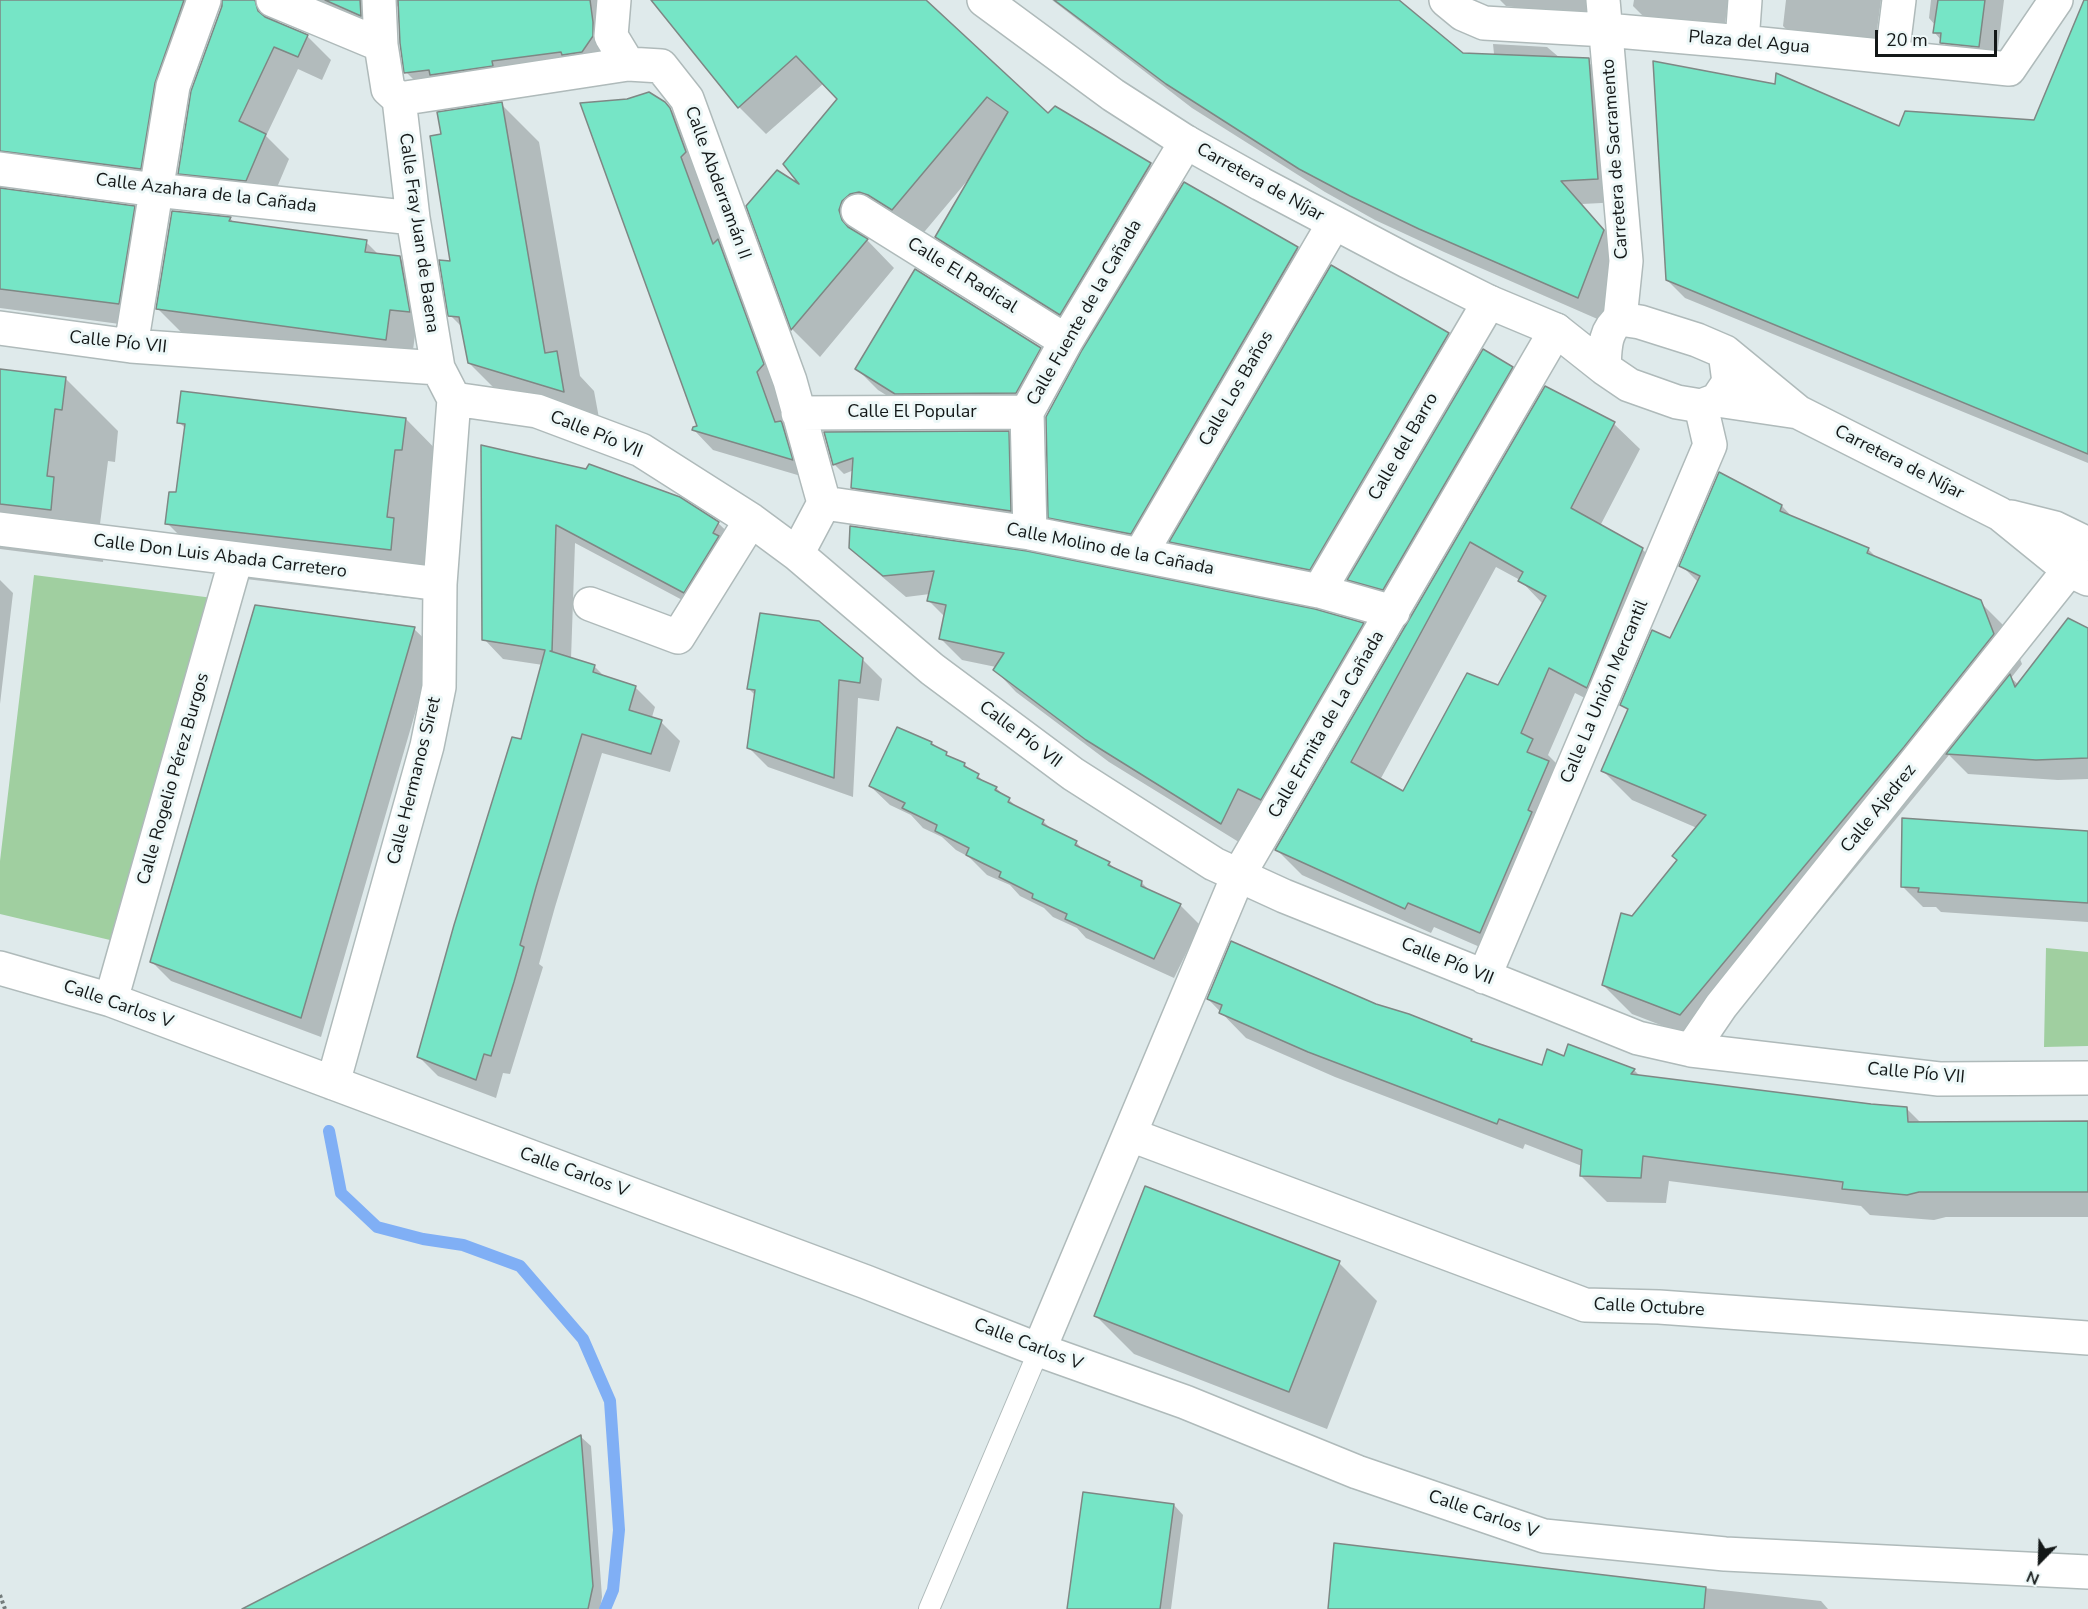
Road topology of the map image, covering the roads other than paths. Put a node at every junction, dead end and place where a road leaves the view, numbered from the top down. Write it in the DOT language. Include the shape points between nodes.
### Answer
graph roads {
  1 [pos="204,0"];
  2 [pos="273,0"];
  3 [pos="379,0"];
  4 [pos="614,0"];
  5 [pos="984,0"];
  6 [pos="1446,0"];
  7 [pos="1745,0"];
  8 [pos="1899,0"];
  9 [pos="2055,0"];
  10 [pos="1605,15"];
  11 [pos="1742,42"];
  12 [pos="381,45"];
  13 [pos="1892,56"];
  14 [pos="628,64"];
  15 [pos="399,99"];
  16 [pos="1186,142"];
  17 [pos="0,169"];
  18 [pos="156,190"];
  19 [pos="858,211"];
  20 [pos="413,218"];
  21 [pos="1334,224"];
  22 [pos="1489,302"];
  23 [pos="1617,322"];
  24 [pos="0,328"];
  25 [pos="1556,330"];
  26 [pos="1066,341"];
  27 [pos="131,346"];
  28 [pos="1725,352"];
  29 [pos="438,368"];
  30 [pos="1604,368"];
  31 [pos="454,399"];
  32 [pos="1709,403"];
  33 [pos="1027,412"];
  34 [pos="1797,412"];
  35 [pos="798,413"];
  36 [pos="824,503"];
  37 [pos="2000,514"];
  38 [pos="751,520"];
  39 [pos="0,529"];
  40 [pos="1030,533"];
  41 [pos="2088,543"];
  42 [pos="797,554"];
  43 [pos="1140,555"];
  44 [pos="236,559"];
  45 [pos="2079,575"];
  46 [pos="440,584"];
  47 [pos="1319,591"];
  48 [pos="591,604"];
  49 [pos="1393,612"];
  50 [pos="1239,876"];
  51 [pos="0,968"];
  52 [pos="1484,977"];
  53 [pos="111,1000"];
  54 [pos="1691,1050"];
  55 [pos="2088,1078"];
  56 [pos="333,1083"];
  57 [pos="1131,1135"];
  58 [pos="2088,1338"];
  59 [pos="1039,1350"];
  60 [pos="2088,1572"];
  61 [pos="929,1609"];
  1 -- 18 [label="street" via="173,86"];
  2 -- 12 [label="street"];
  3 -- 12 [label="street"];
  4 -- 14 [label="street" via="611,36"];
  5 -- 16 [label="street, Carretera de Níjar" via="1113,95"];
  6 -- 10 [label="street, Plaza del Agua" via="1463,14 1484,23"];
  7 -- 11 [label="street"];
  8 -- 13 [label="street"];
  9 -- 13 [label="street, Plaza del Agua" via="2008,69"];
  10 -- 11 [label="street, Plaza del Agua"];
  10 -- 23 [label="street, Carretera de Sacramento" via="1626,261"];
  11 -- 13 [label="street, Plaza del Agua"];
  12 -- 15 [label="street" via="388,89"];
  14 -- 15 [label="street, Calle Abderramán II"];
  14 -- 35 [label="street, Calle Abderramán II" via="662,66 687,99 790,381"];
  15 -- 20 [label="street, Calle Fray Juan de Baena"];
  16 -- 21 [label="street, Carretera de Níjar"];
  16 -- 26 [label="street, Calle Fuente de la Cañada"];
  17 -- 18 [label="street, Calle Azahara de la Cañada"];
  18 -- 20 [label="street, Calle Azahara de la Cañada"];
  18 -- 27 [label="street"];
  19 -- 26 [label="street, Calle El Radical"];
  20 -- 29 [label="street, Calle Fray Juan de Baena"];
  21 -- 22 [label="street, Carretera de Níjar"];
  21 -- 43 [label="street, Calle Los Baños"];
  22 -- 25 [label="street, Carretera de Níjar"];
  22 -- 47 [label="street, Calle del Barro"];
  23 -- 25 [label="street, Carretera de Níjar"];
  23 -- 28 [label="street, Carretera de Níjar" via="1640,322"];
  23 -- 30 [label="street, Carretera de Sacramento" via="1605,340"];
  24 -- 27 [label="street, Calle Pío VII"];
  25 -- 30 [label="street, Carretera de Níjar"];
  25 -- 49 [label="street, Calle Ermita de La Cañada"];
  26 -- 33 [label="street, Calle Fuente de la Cañada"];
  27 -- 29 [label="street, Calle Pío VII"];
  28 -- 32 [label="street" via="1729,382"];
  28 -- 34 [label="street, Carretera de Níjar"];
  29 -- 31 [label="street"];
  30 -- 32 [label="street, Carretera de Níjar" via="1629,384 1677,402"];
  31 -- 38 [label="street, Calle Pío VII" via="537,411 641,450"];
  31 -- 46 [label="street, Calle Hermanos Siret"];
  32 -- 34 [label="street, Carretera de Níjar"];
  32 -- 52 [label="street, Calle La Unión Mercantil" via="1710,445"];
  33 -- 35 [label="street, Calle El Popular"];
  33 -- 40 [label="street, Calle Fuente de la Cañada"];
  34 -- 37 [label="street, Carretera de Níjar"];
  35 -- 36 [label="street, Calle Abderramán II"];
  36 -- 40 [label="street, Calle Molino de la Cañada"];
  36 -- 42 [label="street"];
  37 -- 41 [label="street, Carretera de Níjar" via="2055,528"];
  37 -- 45 [label="street, Carretera de Níjar"];
  38 -- 42 [label="street, Calle Pío VII"];
  38 -- 48 [label="street" via="678,637"];
  39 -- 44 [label="street, Calle Don Luis Abada Carretero"];
  40 -- 43 [label="street, Calle Molino de la Cañada"];
  42 -- 50 [label="street, Calle Pío VII" via="932,669 1073,774"];
  43 -- 47 [label="street, Calle Molino de la Cañada"];
  44 -- 46 [label="street, Calle Don Luis Abada Carretero"];
  44 -- 53 [label="street, Calle Rogelio Pérez Burgos"];
  45 -- 54 [label="street, Calle Ajedrez" via="1721,1006"];
  46 -- 56 [label="street, Calle Hermanos Siret" via="439,687 427,746"];
  47 -- 49 [label="street, Calle Molino de la Cañada"];
  49 -- 50 [label="street, Calle Ermita de La Cañada"];
  50 -- 52 [label="street, Calle Pío VII"];
  50 -- 57 [label="street, Calle Ermita de La Cañada"];
  51 -- 53 [label="street, Calle Carlos V"];
  52 -- 54 [label="street, Calle Pío VII" via="1638,1038"];
  53 -- 56 [label="street, Calle Carlos V"];
  54 -- 55 [label="street, Calle Pío VII" via="1939,1079"];
  56 -- 59 [label="street, Calle Carlos V"];
  57 -- 58 [label="street, Calle Octubre" via="1585,1305"];
  57 -- 59 [label="street, Calle Ermita de La Cañada"];
  59 -- 60 [label="street, Calle Carlos V" via="1185,1402 1357,1472 1544,1536 1725,1554"];
  59 -- 61 [label="lane"];
}
